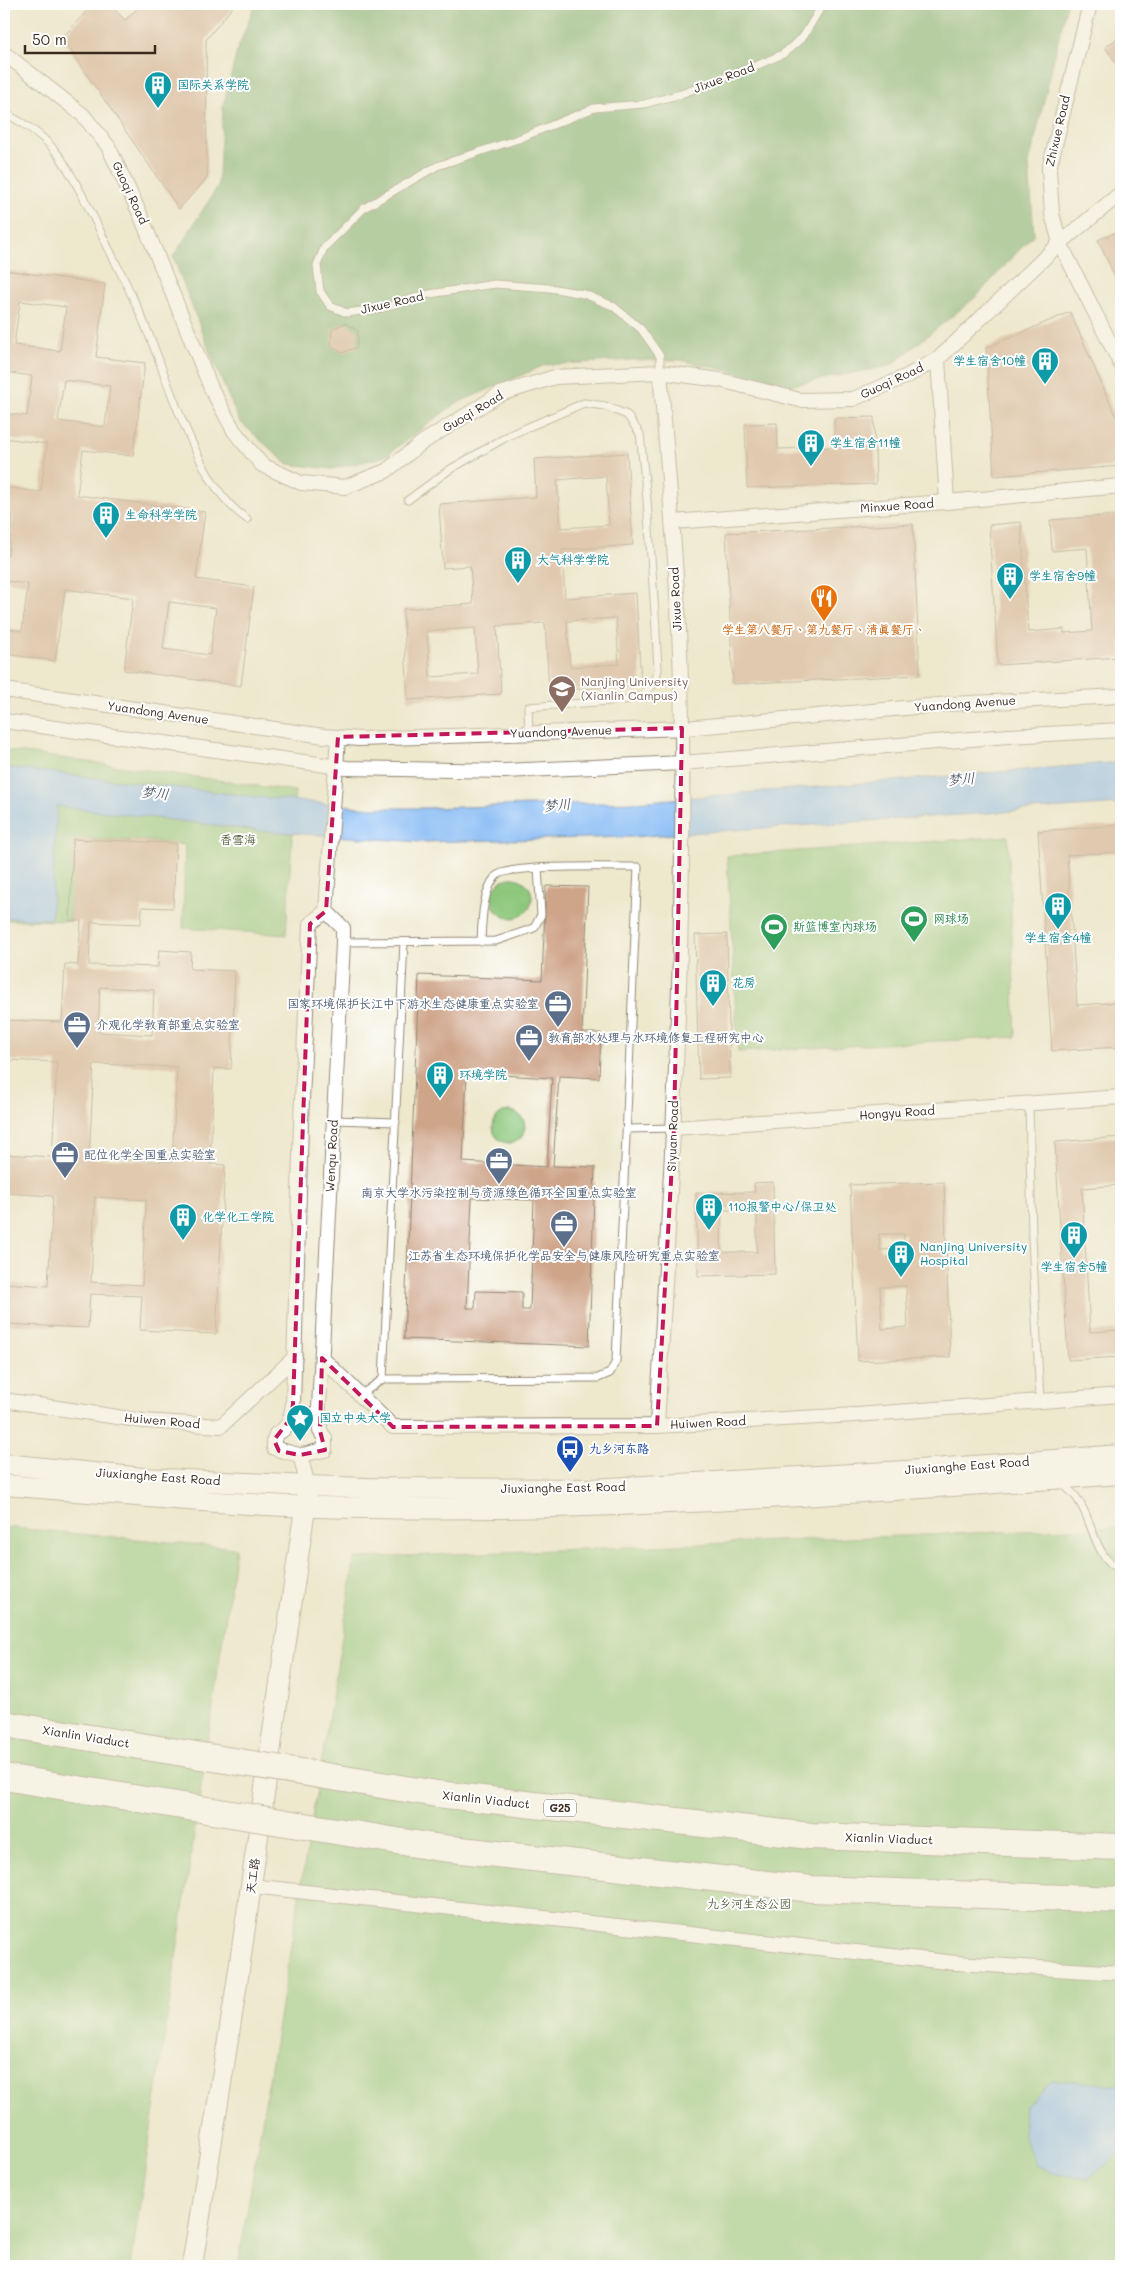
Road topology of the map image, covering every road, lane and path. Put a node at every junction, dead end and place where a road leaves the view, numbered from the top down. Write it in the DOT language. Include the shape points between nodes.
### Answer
graph roads {
  1 [pos="824,4"];
  2 [pos="1090,4"];
  3 [pos="4,53"];
  4 [pos="4,113"];
  5 [pos="1121,193"];
  6 [pos="1060,243"];
  7 [pos="938,359"];
  8 [pos="1121,365"];
  9 [pos="660,372"];
  10 [pos="1121,486"];
  11 [pos="408,500"];
  12 [pos="947,502"];
  13 [pos="247,519"];
  14 [pos="672,522"];
  15 [pos="4,690"];
  16 [pos="1121,696"];
  17 [pos="4,721"];
  18 [pos="682,728"];
  19 [pos="1121,730"];
  20 [pos="529,734"];
  21 [pos="338,737"];
  22 [pos="682,763"];
  23 [pos="337,767"];
  24 [pos="682,782"];
  25 [pos="538,868"];
  26 [pos="326,911"];
  27 [pos="344,942"];
  28 [pos="404,942"];
  29 [pos="481,942"];
  30 [pos="1121,1097"];
  31 [pos="1029,1104"];
  32 [pos="334,1120"];
  33 [pos="396,1122"];
  34 [pos="674,1128"];
  35 [pos="627,1129"];
  36 [pos="295,1357"];
  37 [pos="322,1358"];
  38 [pos="383,1379"];
  39 [pos="1121,1395"];
  40 [pos="359,1396"];
  41 [pos="4,1400"];
  42 [pos="1040,1401"];
  43 [pos="657,1426"];
  44 [pos="300,1455"];
  45 [pos="1121,1455"];
  46 [pos="4,1464"];
  47 [pos="1121,1474"];
  48 [pos="1057,1479"];
  49 [pos="4,1485"];
  50 [pos="308,1486"];
  51 [pos="307,1506"];
  52 [pos="1121,1569"];
  53 [pos="4,1724"];
  54 [pos="4,1777"];
  55 [pos="1121,1847"];
  56 [pos="251,1886"];
  57 [pos="1121,1900"];
  58 [pos="1121,1973"];
  59 [pos="192,2266"];
  1 -- 9 [label="lane, Jixue Road" via="803,37 783,54 758,65 644,104 594,108 518,139 437,166 364,208 324,248 317,264 320,291 330,306 347,313 383,308 423,295 495,284 584,294 614,306 641,329 660,356"];
  2 -- 6 [label="street, Zhixue Road" via="1048,169 1052,214"];
  3 -- 9 [label="street, Guoqi Road" via="83,114 108,146 140,214 211,388 234,431 262,465 301,483 344,487 386,471 422,442 500,394 555,377"];
  4 -- 13 [label="lane" via="26,124 43,140 59,156 77,186 147,329 196,453 212,481 236,512"];
  5 -- 6 [label="street, Guoqi Road"];
  6 -- 7 [label="street, Guoqi Road"];
  6 -- 8 [label="street, Zhixue Road"];
  7 -- 9 [label="street, Guoqi Road" via="853,399 800,400 720,380"];
  7 -- 12 [label="street"];
  9 -- 14 [label="street, Jixue Road"];
  10 -- 12 [label="street, Minxue Road"];
  11 -- 20 [label="lane" via="449,470 510,435 584,403 627,414 640,434 658,670 653,685 642,696 626,700 528,706"];
  12 -- 14 [label="street, Minxue Road"];
  14 -- 18 [label="street, Jixue Road"];
  15 -- 21 [label="street, Yuandong Avenue"];
  16 -- 18 [label="street, Yuandong Avenue" via="950,704"];
  17 -- 23 [label="street"];
  18 -- 20 [label="street, Yuandong Avenue"];
  18 -- 22 [label="street, Jixue Road"];
  19 -- 22 [label="street"];
  20 -- 21 [label="street, Yuandong Avenue"];
  21 -- 23 [label="street"];
  22 -- 23 [label="street" via="504,771"];
  22 -- 24 [label="street, Jixue Road"];
  23 -- 26 [label="street"];
  24 -- 34 [label="street, Siyuan Road"];
  25 -- 29 [label="lane" via="498,874 489,888 482,915"];
  25 -- 29 [label="lane" via="541,915 534,928 496,941"];
  25 -- 35 [label="lane" via="638,867"];
  26 -- 27 [label="street, Wenqu Road" via="343,928"];
  26 -- 36 [label="street" via="310,924"];
  27 -- 28 [label="lane"];
  27 -- 32 [label="street, Wenqu Road"];
  28 -- 29 [label="lane"];
  28 -- 33 [label="lane"];
  30 -- 31 [label="street, Hongyu Road"];
  31 -- 34 [label="street, Hongyu Road"];
  31 -- 42 [label="lane"];
  32 -- 33 [label="lane"];
  32 -- 37 [label="street, Wenqu Road"];
  33 -- 38 [label="lane"];
  34 -- 35 [label="lane"];
  34 -- 43 [label="street, Siyuan Road"];
  35 -- 38 [label="lane" via="616,1361 610,1373 598,1378"];
  36 -- 41 [label="street, Huiwen Road" via="221,1426 144,1420"];
  36 -- 44 [label="street" via="291,1418 284,1431 276,1434 274,1448"];
  37 -- 40 [label="street, Huiwen Road"];
  37 -- 44 [label="street, Wenqu Road" via="319,1408 325,1450"];
  38 -- 40 [label="lane"];
  39 -- 42 [label="street, Huiwen Road"];
  40 -- 43 [label="street, Huiwen Road" via="393,1427"];
  42 -- 43 [label="street, Huiwen Road" via="856,1416"];
  44 -- 50 [label="street"];
  45 -- 50 [label="main road, Jiuxianghe East Road" via="591,1489"];
  46 -- 50 [label="main road, Jiuxianghe East Road" via="143,1478"];
  47 -- 48 [label="main road, Jiuxianghe East Road"];
  48 -- 51 [label="main road, Jiuxianghe East Road" via="593,1507"];
  48 -- 52 [label="lane" via="1078,1500 1102,1554"];
  49 -- 51 [label="main road, Jiuxianghe East Road"];
  50 -- 51 [label="main road, 天工路"];
  51 -- 56 [label="main road, 天工路"];
  53 -- 55 [label="highway, Xianlin Viaduct / G25, bridge" via="437,1794 801,1835"];
  54 -- 57 [label="highway, bridge" via="434,1847 793,1887"];
  56 -- 58 [label="street" via="956,1963"];
  56 -- 59 [label="main road, 天工路"];
}
